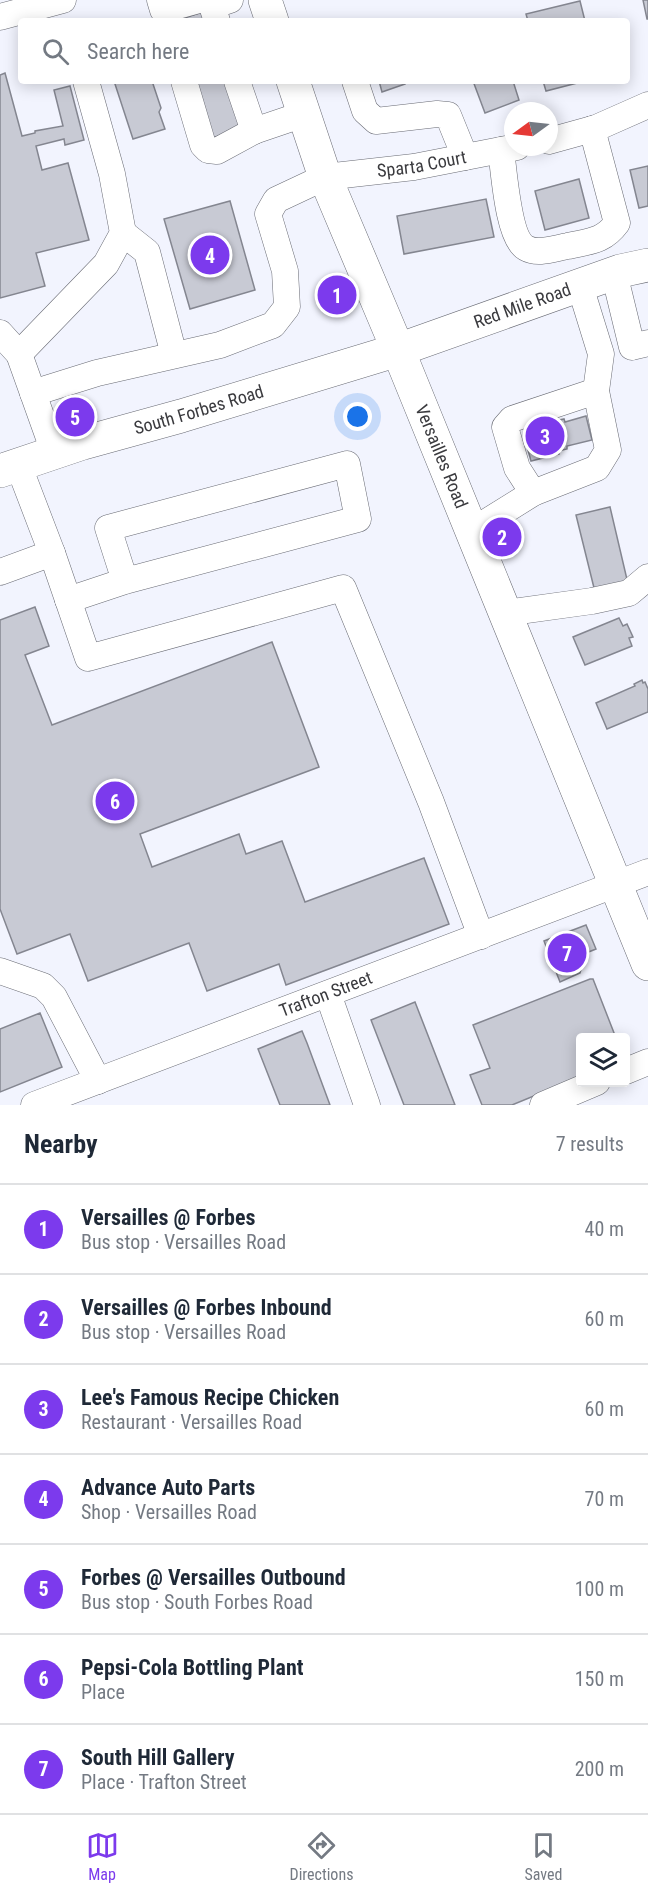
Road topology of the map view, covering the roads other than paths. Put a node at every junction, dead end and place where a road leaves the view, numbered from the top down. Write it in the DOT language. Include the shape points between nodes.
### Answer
graph roads {
  1 [pos="265,0"];
  2 [pos="212,5"];
  3 [pos="61,8"];
  4 [pos="163,10"];
  5 [pos="0,17"];
  6 [pos="272,18"];
  7 [pos="87,84"];
  8 [pos="185,84"];
  9 [pos="238,84"];
  10 [pos="294,84"];
  11 [pos="356,84"];
  12 [pos="648,105"];
  13 [pos="304,114"];
  14 [pos="592,129"];
  15 [pos="254,130"];
  16 [pos="558,138"];
  17 [pos="504,149"];
  18 [pos="509,156"];
  19 [pos="465,157"];
  20 [pos="325,177"];
  21 [pos="123,233"];
  22 [pos="578,243"];
  23 [pos="648,265"];
  24 [pos="594,280"];
  25 [pos="0,333"];
  26 [pos="647,347"];
  27 [pos="398,350"];
  28 [pos="19,354"];
  29 [pos="174,355"];
  30 [pos="596,391"];
  31 [pos="33,393"];
  32 [pos="54,452"];
  33 [pos="9,467"];
  34 [pos="533,493"];
  35 [pos="472,531"];
  36 [pos="52,553"];
  37 [pos="0,572"];
  38 [pos="648,577"];
  39 [pos="125,581"];
  40 [pos="68,600"];
  41 [pos="506,613"];
  42 [pos="648,872"];
  43 [pos="617,884"];
  44 [pos="481,936"];
  45 [pos="648,964"];
  46 [pos="0,971"];
  47 [pos="328,994"];
  48 [pos="648,1062"];
  49 [pos="630,1069"];
  50 [pos="98,1081"];
  51 [pos="587,1087"];
  52 [pos="34,1105"];
  53 [pos="367,1105"];
  54 [pos="543,1105"];
  1 -- 6 [label="main road"];
  2 -- 4 [label="street"];
  3 -- 5 [label="street"];
  7 -- 21 [label="street" via="112,174"];
  8 -- 15 [label="street" via="203,145 208,150 217,150"];
  9 -- 15 [label="street"];
  10 -- 13 [label="main road, Versailles Road"];
  11 -- 19 [label="street" via="365,111 376,121 448,115"];
  12 -- 14 [label="street"];
  13 -- 15 [label="street"];
  13 -- 20 [label="main road, Versailles Road"];
  14 -- 16 [label="street"];
  14 -- 22 [label="street" via="617,223 600,239"];
  17 -- 19 [label="street, Sparta Court"];
  18 -- 22 [label="street" via="513,231 518,240 526,248 540,251"];
  19 -- 20 [label="street, Sparta Court"];
  20 -- 27 [label="main road, Versailles Road"];
  20 -- 29 [label="street, Sparta Court" via="276,200 268,214 285,271 287,307 273,325 220,345"];
  21 -- 28 [label="street" via="106,264"];
  21 -- 29 [label="street" via="147,252"];
  22 -- 24 [label="street"];
  23 -- 24 [label="main road, Red Mile Road"];
  24 -- 26 [label="street" via="632,347"];
  24 -- 27 [label="main road, Red Mile Road"];
  24 -- 30 [label="street" via="601,354"];
  25 -- 28 [label="street"];
  27 -- 32 [label="main road, South Forbes Road"];
  27 -- 35 [label="main road, Versailles Road"];
  28 -- 31 [label="street"];
  29 -- 31 [label="street, Sparta Court"];
  30 -- 34 [label="street" via="608,450 597,468"];
  30 -- 34 [label="street" via="512,419 505,427 517,468"];
  31 -- 32 [label="street"];
  32 -- 33 [label="main road, South Forbes Road"];
  33 -- 36 [label="street"];
  34 -- 35 [label="street"];
  35 -- 41 [label="main road, Versailles Road"];
  36 -- 37 [label="street"];
  36 -- 40 [label="street"];
  38 -- 41 [label="street" via="629,593"];
  39 -- 39 [label="street" via="358,519 346,464 108,528"];
  39 -- 40 [label="street"];
  40 -- 44 [label="street" via="88,658 343,588"];
  41 -- 43 [label="main road, Versailles Road"];
  42 -- 43 [label="street, Trafton Street"];
  43 -- 44 [label="street, Trafton Street"];
  43 -- 45 [label="main road, Versailles Road"];
  44 -- 47 [label="street, Trafton Street"];
  46 -- 50 [label="street" via="43,986 54,997"];
  47 -- 50 [label="street, Trafton Street"];
  47 -- 53 [label="street"];
  48 -- 49 [label="street"];
  50 -- 52 [label="street, Trafton Street"];
  51 -- 54 [label="street"];
}
